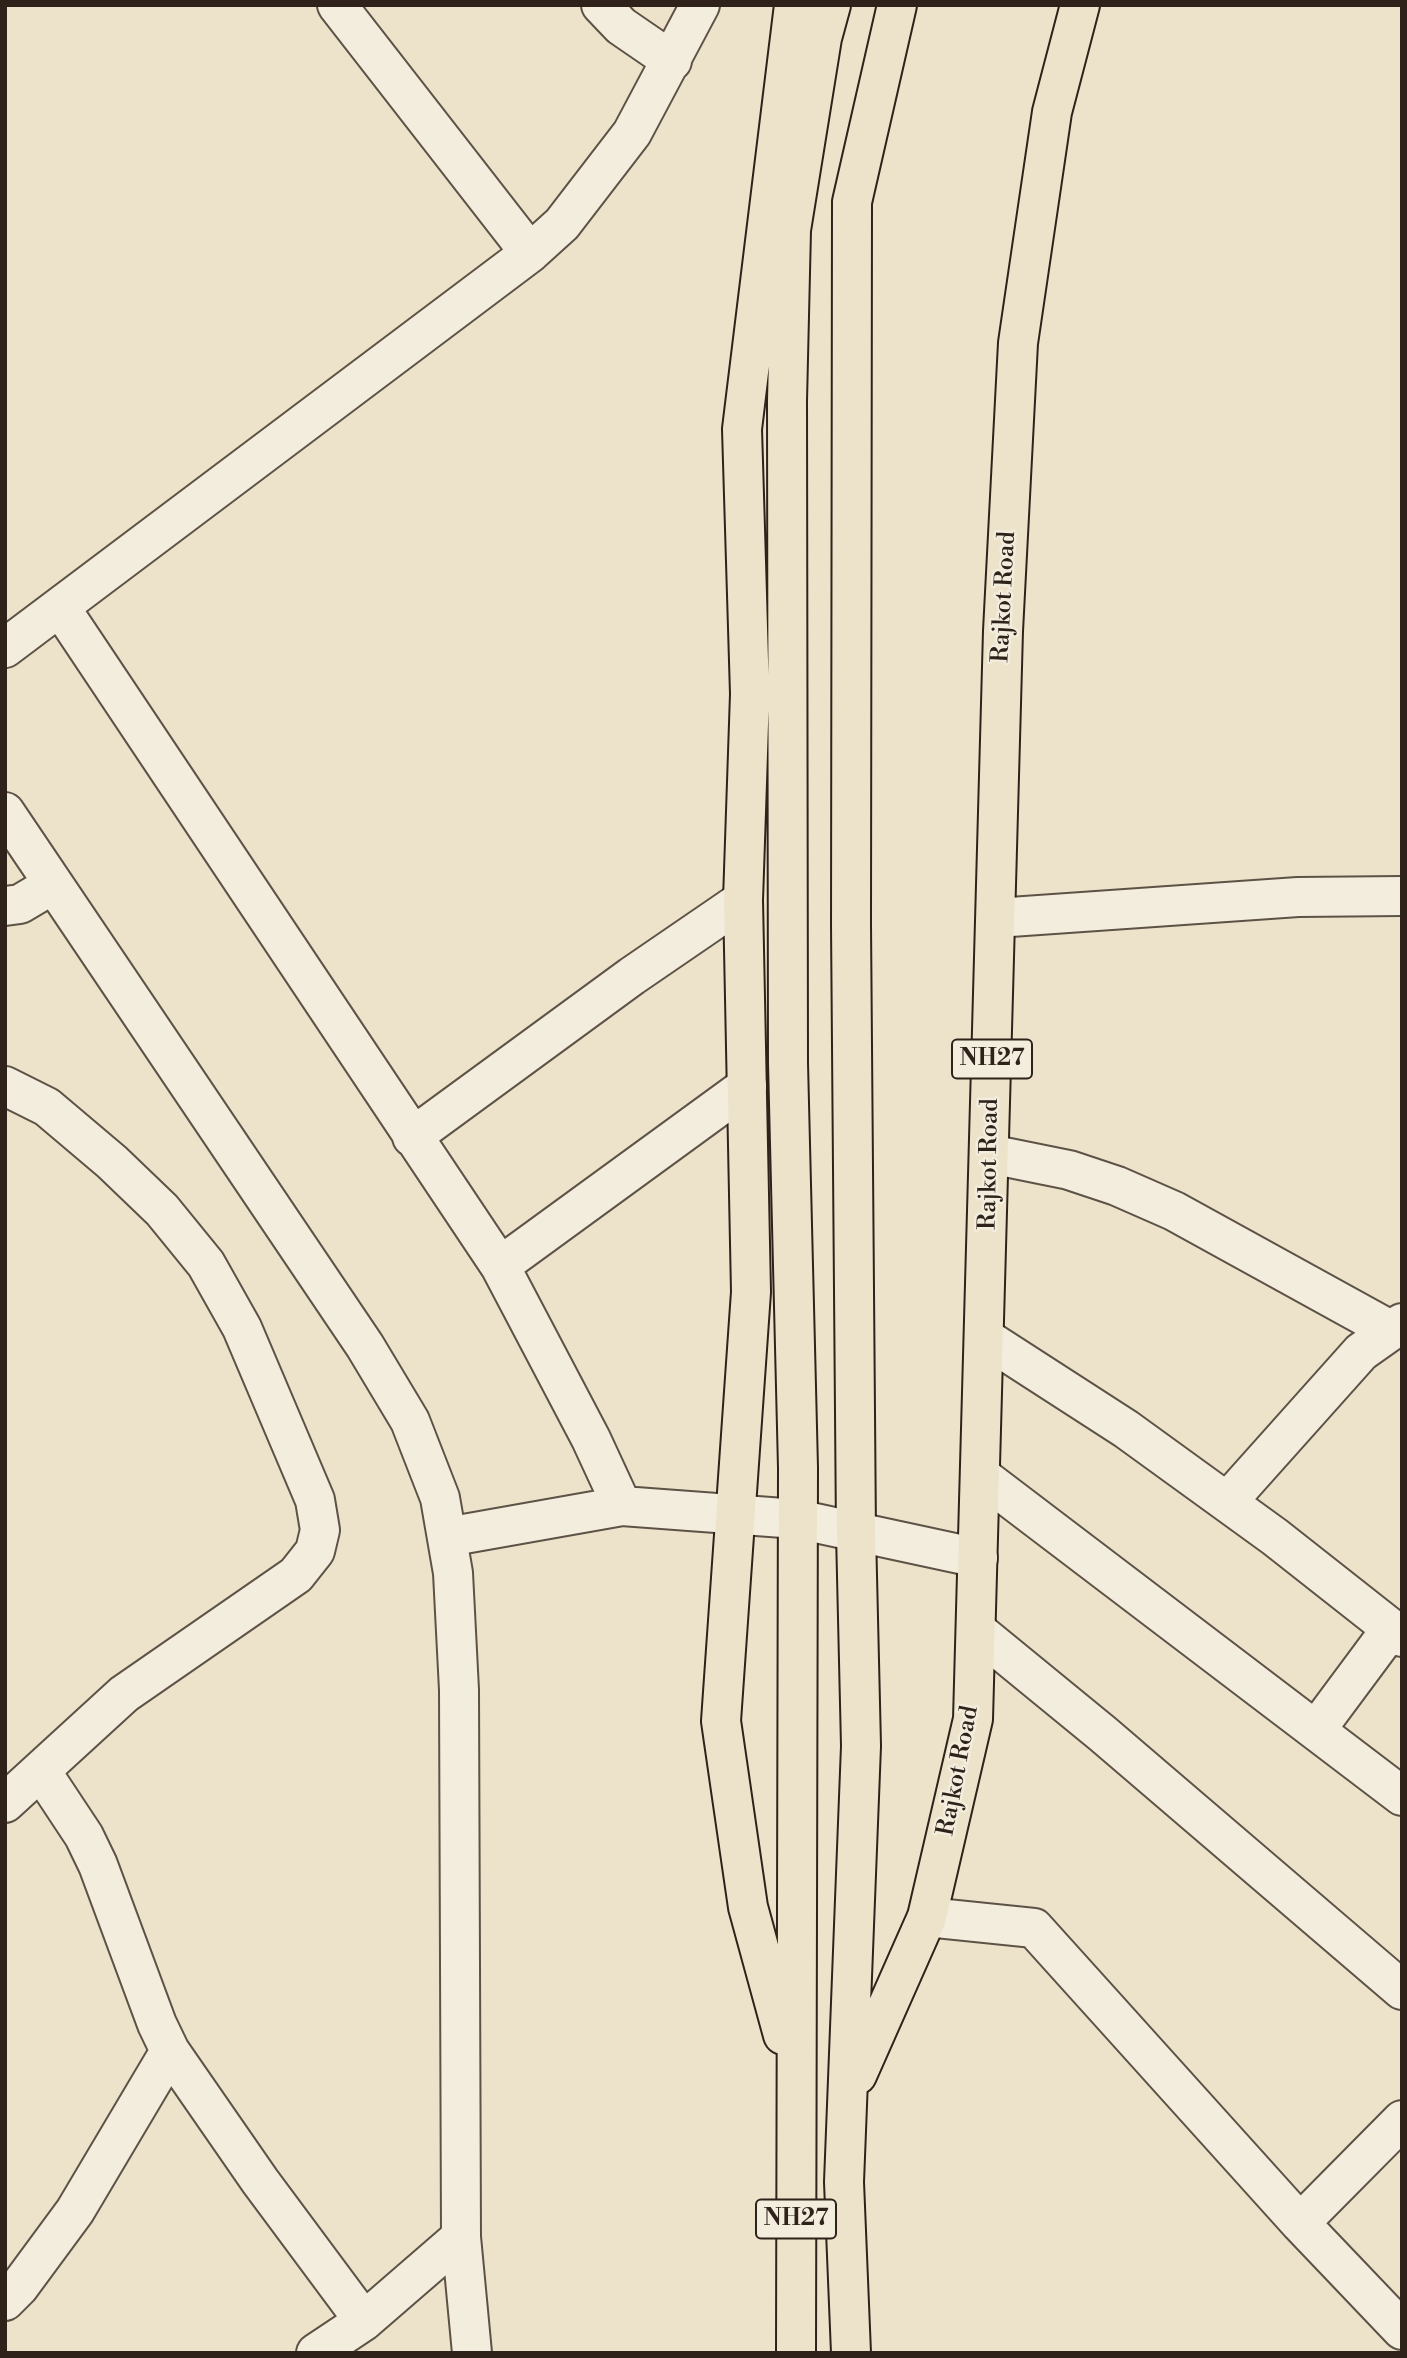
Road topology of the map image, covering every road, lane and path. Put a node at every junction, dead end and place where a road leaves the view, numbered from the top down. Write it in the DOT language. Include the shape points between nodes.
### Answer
graph roads {
  1 [pos="337,5"];
  2 [pos="601,5"];
  3 [pos="700,5"];
  4 [pos="794,5"];
  5 [pos="831,5"];
  6 [pos="897,5"];
  7 [pos="1080,5"];
  8 [pos="672,61"];
  9 [pos="530,254"];
  10 [pos="60,607"];
  11 [pos="5,648"];
  12 [pos="5,812"];
  13 [pos="52,885"];
  14 [pos="1402,896"];
  15 [pos="743,900"];
  16 [pos="5,906"];
  17 [pos="996,918"];
  18 [pos="5,1086"];
  19 [pos="747,1086"];
  20 [pos="412,1137"];
  21 [pos="990,1153"];
  22 [pos="500,1266"];
  23 [pos="1396,1326"];
  24 [pos="985,1338"];
  25 [pos="981,1476"];
  26 [pos="1227,1502"];
  27 [pos="622,1506"];
  28 [pos="736,1514"];
  29 [pos="797,1518"];
  30 [pos="856,1532"];
  31 [pos="447,1537"];
  32 [pos="978,1558"];
  33 [pos="976,1630"];
  34 [pos="1397,1633"];
  35 [pos="1317,1730"];
  36 [pos="41,1771"];
  37 [pos="1402,1796"];
  38 [pos="5,1803"];
  39 [pos="927,1917"];
  40 [pos="1402,1990"];
  41 [pos="170,2051"];
  42 [pos="796,2084"];
  43 [pos="847,2096"];
  44 [pos="1402,2120"];
  45 [pos="1300,2223"];
  46 [pos="461,2237"];
  47 [pos="5,2301"];
  48 [pos="364,2321"];
  49 [pos="1402,2330"];
  50 [pos="316,2353"];
  51 [pos="472,2353"];
  52 [pos="796,2353"];
  53 [pos="851,2353"];
  1 -- 9 [label="street"];
  2 -- 8 [label="street" via="621,26"];
  3 -- 8 [label="street"];
  4 -- 15 [label="highway, NH27" via="742,429 750,694"];
  5 -- 29 [label="highway, NH27" via="791,230 787,401 788,1063"];
  6 -- 30 [label="highway, NH27" via="852,202"];
  7 -- 17 [label="highway, Rajkot Road / NH27" via="1052,112 1018,344 1003,631"];
  8 -- 9 [label="street" via="632,133 562,224"];
  9 -- 10 [label="street"];
  10 -- 11 [label="street"];
  10 -- 20 [label="street"];
  12 -- 13 [label="street"];
  13 -- 16 [label="street" via="20,904"];
  13 -- 31 [label="street" via="365,1346 410,1421 440,1498"];
  14 -- 17 [label="street" via="1298,897"];
  15 -- 19 [label="highway, NH27"];
  15 -- 20 [label="street"];
  17 -- 21 [label="highway, Rajkot Road / NH27"];
  18 -- 36 [label="street" via="47,1107 112,1163 162,1210 206,1264 242,1328 315,1500 320,1530 315,1551 296,1575 124,1695"];
  19 -- 22 [label="street"];
  19 -- 28 [label="highway, NH27" via="751,1292"];
  20 -- 22 [label="street"];
  21 -- 23 [label="street" via="1117,1186"];
  21 -- 24 [label="highway, Rajkot Road / NH27"];
  22 -- 27 [label="street" via="592,1439"];
  23 -- 26 [label="street" via="1361,1352"];
  24 -- 25 [label="highway, Rajkot Road / NH27"];
  24 -- 26 [label="street" via="1126,1429"];
  25 -- 32 [label="highway, Rajkot Road / NH27"];
  25 -- 35 [label="street"];
  26 -- 34 [label="street"];
  27 -- 28 [label="street"];
  27 -- 31 [label="street"];
  28 -- 29 [label="street"];
  28 -- 42 [label="highway, NH27" via="721,1721 748,1906"];
  29 -- 30 [label="street"];
  29 -- 42 [label="highway, NH27"];
  30 -- 32 [label="street"];
  30 -- 43 [label="highway, NH27" via="861,1746"];
  31 -- 46 [label="street" via="459,1690"];
  32 -- 33 [label="highway, Rajkot Road / NH27"];
  33 -- 39 [label="highway, Rajkot Road / NH27" via="973,1719"];
  33 -- 40 [label="street"];
  34 -- 35 [label="street"];
  35 -- 37 [label="street"];
  36 -- 38 [label="street"];
  36 -- 41 [label="street" via="98,1865"];
  39 -- 43 [label="highway, Rajkot Road / NH27"];
  39 -- 45 [label="street" via="1034,1928"];
  41 -- 47 [label="street" via="75,2211"];
  41 -- 48 [label="street"];
  42 -- 52 [label="highway, NH27"];
  43 -- 53 [label="highway, NH27" via="844,2182"];
  44 -- 45 [label="street"];
  45 -- 49 [label="street"];
  46 -- 48 [label="street"];
  46 -- 51 [label="street"];
  48 -- 50 [label="street"];
}
